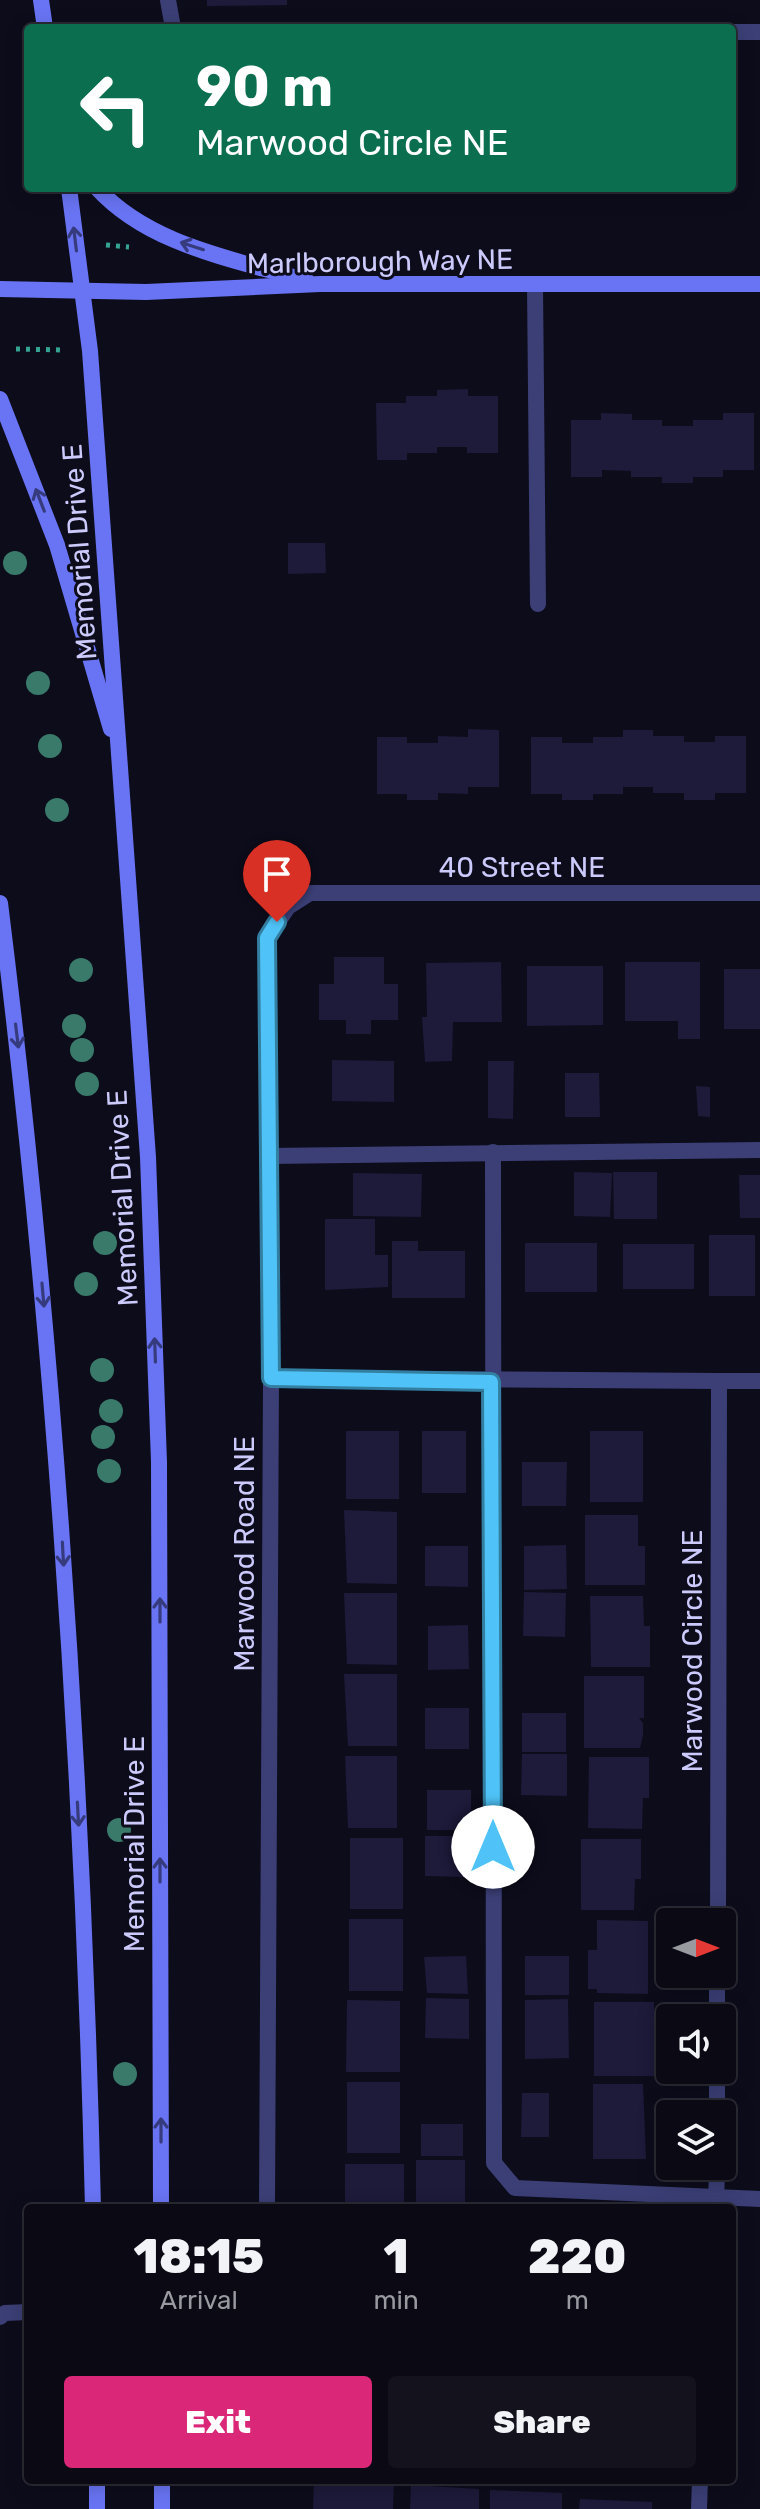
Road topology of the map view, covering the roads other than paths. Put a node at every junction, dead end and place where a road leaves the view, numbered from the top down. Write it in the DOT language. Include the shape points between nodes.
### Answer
graph roads {
  1 [pos="41,0"];
  2 [pos="168,0"];
  3 [pos="44,24"];
  4 [pos="172,24"];
  5 [pos="736,32"];
  6 [pos="760,32"];
  7 [pos="69,192"];
  8 [pos="102,192"];
  9 [pos="320,284"];
  10 [pos="760,284"];
  11 [pos="535,285"];
  12 [pos="0,289"];
  13 [pos="81,290"];
  14 [pos="0,399"];
  15 [pos="538,604"];
  16 [pos="121,762"];
  17 [pos="760,893"];
  18 [pos="0,903"];
  19 [pos="288,907"];
  20 [pos="760,1150"];
  21 [pos="493,1152"];
  22 [pos="269,1156"];
  23 [pos="271,1378"];
  24 [pos="719,1381"];
  25 [pos="760,1381"];
  26 [pos="491,1382"];
  27 [pos="718,1908"];
  28 [pos="717,2180"];
  29 [pos="760,2199"];
  30 [pos="717,2203"];
  31 [pos="93,2204"];
  32 [pos="161,2204"];
  33 [pos="267,2204"];
  34 [pos="24,2312"];
  35 [pos="0,2317"];
  36 [pos="97,2484"];
  37 [pos="162,2484"];
  38 [pos="700,2484"];
  39 [pos="97,2509"];
  40 [pos="162,2509"];
  41 [pos="699,2509"];
  1 -- 3 [label="main road"];
  2 -- 4 [label="street"];
  5 -- 6 [label="street"];
  13 -- 7 [label="main road, Memorial Drive E, one-way"];
  9 -- 8 [label="main road, one-way" via="147,229"];
  9 -- 11 [label="main road, Marlborough Way NE"];
  9 -- 13 [label="main road, Marlborough Way NE"];
  10 -- 11 [label="main road, Marlborough Way NE"];
  11 -- 15 [label="street"];
  12 -- 13 [label="main road, Marlborough Way NE"];
  13 -- 16 [label="main road, Memorial Drive E"];
  16 -- 14 [label="main road, one-way" via="57,545"];
  32 -- 16 [label="main road, Memorial Drive E, one-way" via="159,1446 148,1157"];
  17 -- 19 [label="street, 40 Street NE" via="310,893"];
  18 -- 31 [label="main road, Memorial Drive E, one-way" via="54,1405 88,1993"];
  19 -- 22 [label="street, Marwood Road NE" via="267,938"];
  20 -- 21 [label="street"];
  21 -- 22 [label="street"];
  21 -- 26 [label="street"];
  22 -- 23 [label="street, Marwood Road NE"];
  23 -- 26 [label="street"];
  23 -- 33 [label="street, Marwood Road NE"];
  24 -- 25 [label="street"];
  24 -- 26 [label="street"];
  24 -- 27 [label="street, Marwood Circle NE"];
  26 -- 30 [label="street" via="494,2163 515,2188"];
  28 -- 30 [label="street"];
  29 -- 30 [label="street"];
  34 -- 35 [label="street"];
  36 -- 39 [label="main road"];
  37 -- 40 [label="main road"];
  38 -- 41 [label="street"];
}
